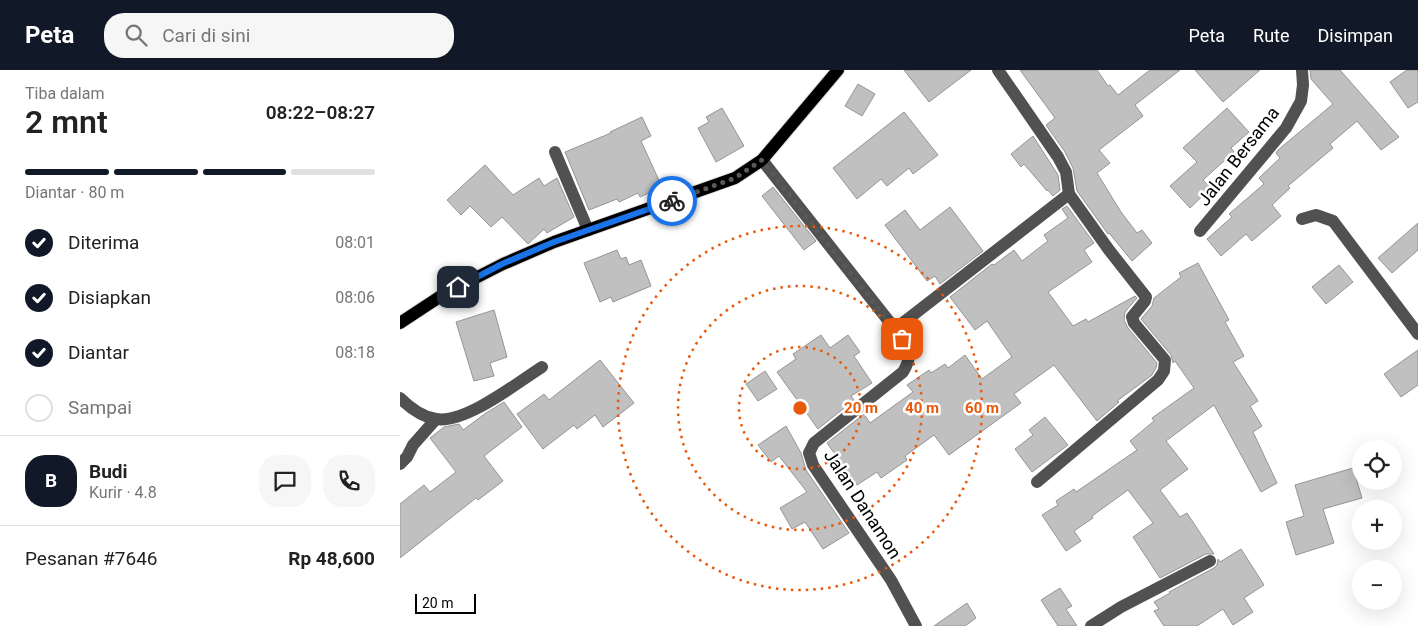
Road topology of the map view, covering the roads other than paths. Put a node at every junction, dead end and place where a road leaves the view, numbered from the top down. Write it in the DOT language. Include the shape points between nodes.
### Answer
graph roads {
  1 [pos="838,70"];
  2 [pos="998,70"];
  3 [pos="1302,70"];
  4 [pos="555,152"];
  5 [pos="762,160"];
  6 [pos="1069,194"];
  7 [pos="1302,219"];
  8 [pos="588,230"];
  9 [pos="1200,231"];
  10 [pos="400,323"];
  11 [pos="895,328"];
  12 [pos="1418,334"];
  13 [pos="542,367"];
  14 [pos="400,398"];
  15 [pos="436,420"];
  16 [pos="400,464"];
  17 [pos="1037,482"];
  18 [pos="1210,561"];
  19 [pos="916,626"];
  20 [pos="1091,626"];
  1 -- 5 [label="main road"];
  2 -- 6 [label="street" via="1058,157 1066,172"];
  3 -- 9 [label="street, Jalan Bersama" via="1301,101 1286,128"];
  4 -- 8 [label="street"];
  5 -- 8 [label="main road" via="735,178"];
  5 -- 11 [label="street, Jalan Danamon"];
  6 -- 11 [label="street"];
  6 -- 17 [label="street" via="1146,297 1132,316 1165,360 1164,371 1158,380"];
  7 -- 12 [label="street" via="1316,215 1333,221"];
  8 -- 10 [label="main road" via="502,264 444,294"];
  11 -- 19 [label="street, Jalan Danamon" via="908,349 910,360 903,372 814,443 809,453 813,465 891,580"];
  13 -- 15 [label="street" via="460,416"];
  14 -- 15 [label="street" via="418,413"];
  15 -- 16 [label="street"];
  18 -- 20 [label="street" via="1120,607"];
}
